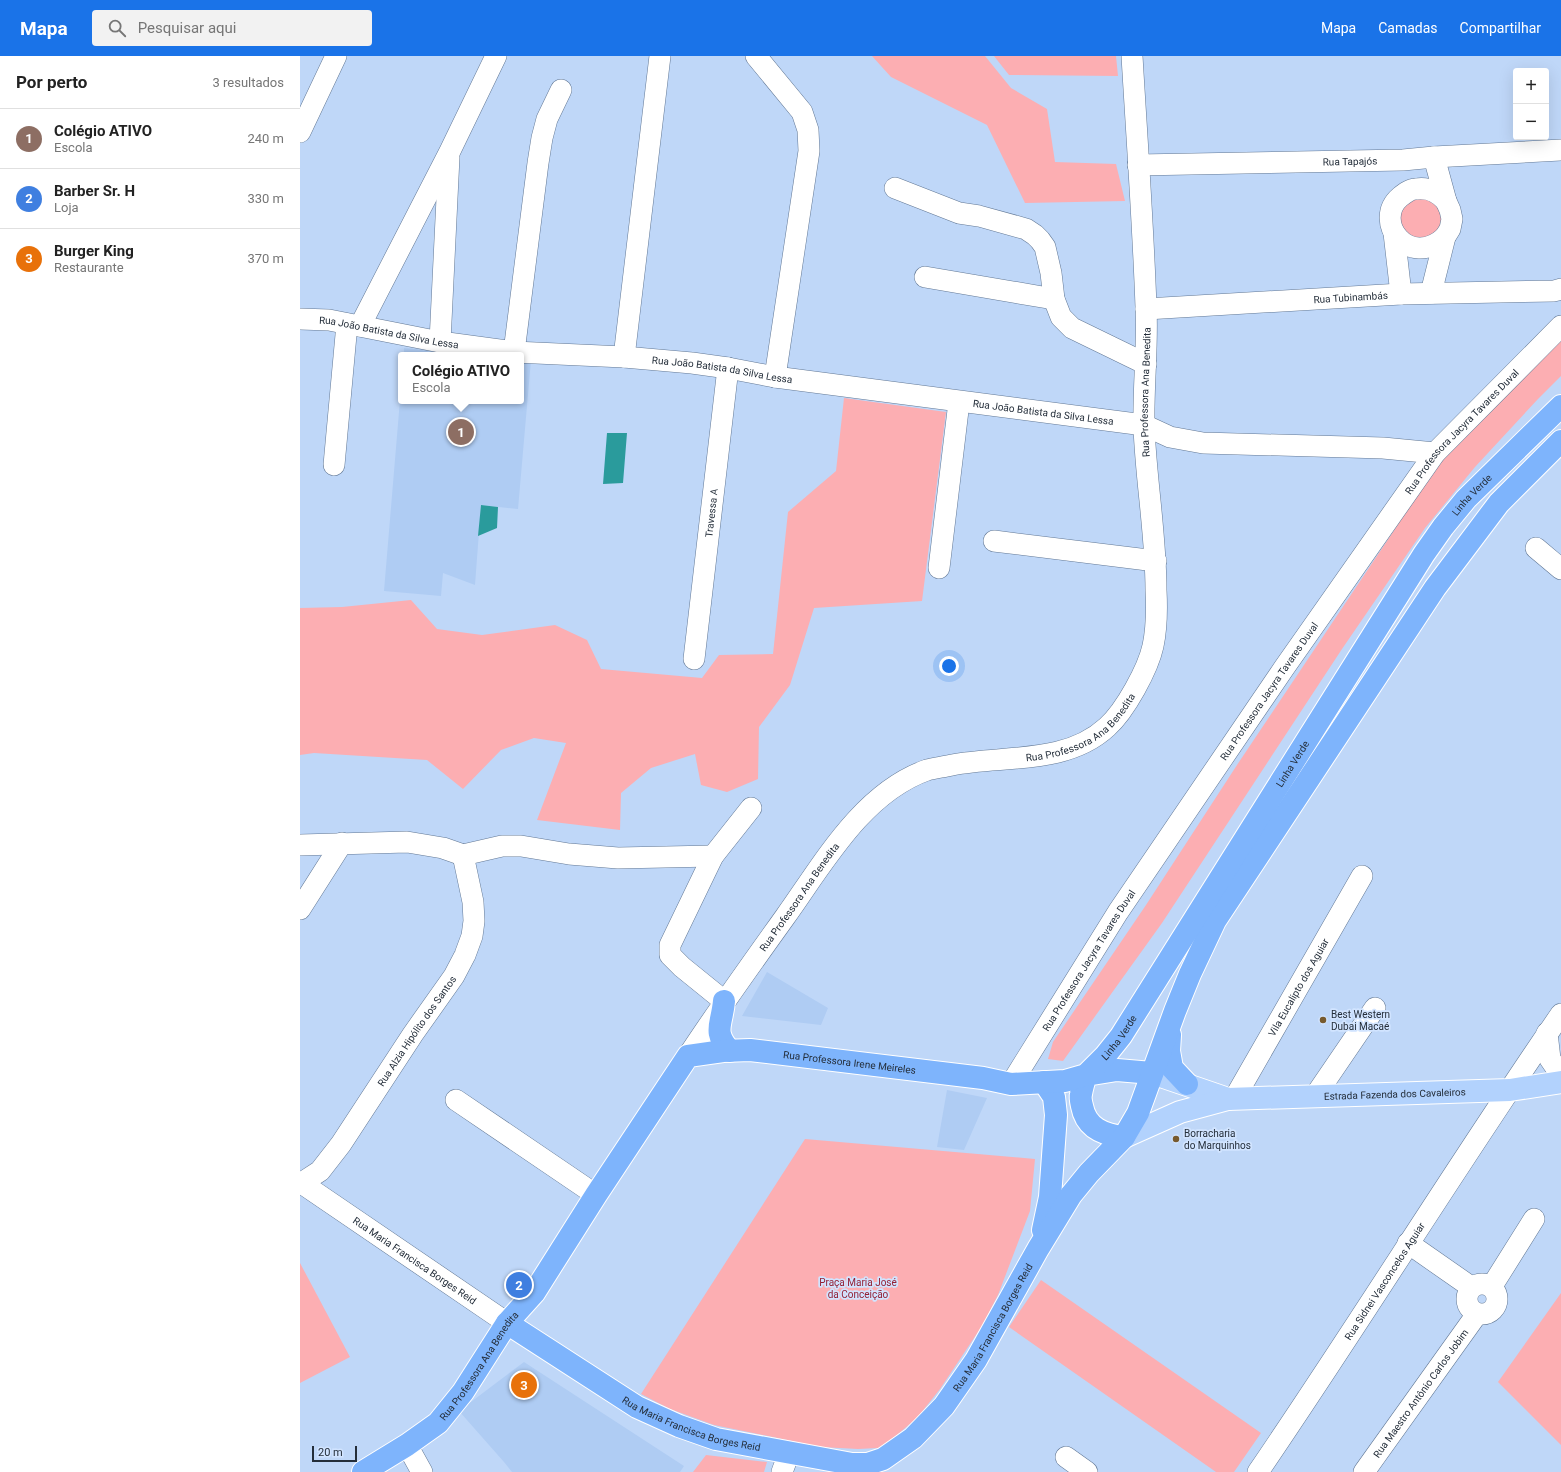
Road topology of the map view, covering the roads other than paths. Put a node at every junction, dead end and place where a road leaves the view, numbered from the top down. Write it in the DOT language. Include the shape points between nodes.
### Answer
graph roads {
  1 [pos="336,56"];
  2 [pos="496,56"];
  3 [pos="660,56"];
  4 [pos="756,56"];
  5 [pos="1132,56"];
  6 [pos="561,90"];
  7 [pos="300,132"];
  8 [pos="450,150"];
  9 [pos="1561,150"];
  10 [pos="1434,157"];
  11 [pos="1403,160"];
  12 [pos="1138,165"];
  13 [pos="895,188"];
  14 [pos="1398,199"];
  15 [pos="1446,201"];
  16 [pos="1394,233"];
  17 [pos="1445,237"];
  18 [pos="925,277"];
  19 [pos="1559,291"];
  20 [pos="1431,293"];
  21 [pos="1401,294"];
  22 [pos="1054,299"];
  23 [pos="1146,309"];
  24 [pos="300,319"];
  25 [pos="354,325"];
  26 [pos="1561,326"];
  27 [pos="440,342"];
  28 [pos="514,352"];
  29 [pos="524,352"];
  30 [pos="624,357"];
  31 [pos="1146,364"];
  32 [pos="728,368"];
  33 [pos="775,378"];
  34 [pos="959,402"];
  35 [pos="1561,406"];
  36 [pos="1144,425"];
  37 [pos="1561,441"];
  38 [pos="1435,453"];
  39 [pos="334,465"];
  40 [pos="994,541"];
  41 [pos="1536,548"];
  42 [pos="1156,560"];
  43 [pos="940,568"];
  44 [pos="1561,569"];
  45 [pos="694,659"];
  46 [pos="750,808"];
  47 [pos="342,843"];
  48 [pos="300,845"];
  49 [pos="463,855"];
  50 [pos="713,856"];
  51 [pos="1362,876"];
  52 [pos="300,909"];
  53 [pos="724,1001"];
  54 [pos="1375,1008"];
  55 [pos="1175,1011"];
  56 [pos="1561,1014"];
  57 [pos="1547,1033"];
  58 [pos="730,1051"];
  59 [pos="688,1056"];
  60 [pos="1152,1073"];
  61 [pos="1086,1075"];
  62 [pos="1561,1075"];
  63 [pos="1044,1082"];
  64 [pos="1561,1082"];
  65 [pos="1011,1084"];
  66 [pos="1187,1084"];
  67 [pos="1510,1090"];
  68 [pos="1315,1096"];
  69 [pos="1231,1099"];
  70 [pos="456,1100"];
  71 [pos="1124,1138"];
  72 [pos="300,1183"];
  73 [pos="596,1195"];
  74 [pos="1534,1219"];
  75 [pos="1408,1243"];
  76 [pos="1038,1249"];
  77 [pos="1492,1286"];
  78 [pos="1471,1287"];
  79 [pos="534,1293"];
  80 [pos="1477,1314"];
  81 [pos="507,1323"];
  82 [pos="540,1346"];
  83 [pos="407,1445"];
  84 [pos="1066,1457"];
  85 [pos="785,1463"];
  86 [pos="363,1472"];
  87 [pos="422,1472"];
  88 [pos="1087,1472"];
  89 [pos="1258,1472"];
  90 [pos="1364,1472"];
  1 -- 7 [label="street"];
  2 -- 8 [label="street"];
  3 -- 30 [label="street"];
  4 -- 33 [label="street" via="802,112 809,140"];
  5 -- 12 [label="street, Rua Professora Ana Benedita"];
  6 -- 28 [label="street" via="542,138"];
  8 -- 25 [label="street"];
  8 -- 27 [label="street"];
  9 -- 10 [label="street, Rua Tapajós"];
  10 -- 11 [label="street, Rua Tapajós"];
  10 -- 15 [label="street"];
  11 -- 12 [label="street, Rua Tapajós"];
  11 -- 14 [label="street"];
  12 -- 23 [label="street, Rua Professora Ana Benedita"];
  13 -- 22 [label="street" via="959,213 1026,229 1035,235 1045,248"];
  14 -- 15 [label="street" via="1414,189 1423,188 1440,194"];
  14 -- 16 [label="street" via="1391,213"];
  15 -- 17 [label="street" via="1452,219"];
  16 -- 17 [label="street" via="1409,247 1419,249 1433,246"];
  16 -- 21 [label="street"];
  17 -- 20 [label="street"];
  18 -- 22 [label="street"];
  19 -- 20 [label="street, Rua Tubinambás"];
  20 -- 21 [label="street, Rua Tubinambás"];
  21 -- 23 [label="street, Rua Tubinambás"];
  22 -- 31 [label="street" via="1061,317 1072,328"];
  23 -- 31 [label="street, Rua Professora Ana Benedita"];
  24 -- 25 [label="street, Rua João Batista da Silva Lessa"];
  25 -- 27 [label="street, Rua João Batista da Silva Lessa"];
  25 -- 39 [label="street"];
  26 -- 38 [label="street, Rua Professora Jacyra Tavares Duval"];
  27 -- 28 [label="street, Rua João Batista da Silva Lessa"];
  29 -- 30 [label="street, Rua João Batista da Silva Lessa"];
  30 -- 32 [label="street, Rua João Batista da Silva Lessa"];
  31 -- 36 [label="street, Rua Professora Ana Benedita"];
  32 -- 33 [label="street, Rua João Batista da Silva Lessa"];
  32 -- 45 [label="street, Travessa A"];
  33 -- 34 [label="street, Rua João Batista da Silva Lessa"];
  34 -- 36 [label="street, Rua João Batista da Silva Lessa"];
  34 -- 43 [label="street"];
  35 -- 61 [label="highway, Linha Verde" via="1466,499 1443,527 1121,1036"];
  36 -- 38 [label="street, Rua João Batista da Silva Lessa" via="1170,437 1202,443 1383,448"];
  36 -- 42 [label="street, Rua Professora Ana Benedita"];
  37 -- 55 [label="highway" via="1499,503 1435,588 1214,921"];
  38 -- 65 [label="street, Rua Professora Jacyra Tavares Duval" via="1284,668 1118,912"];
  40 -- 42 [label="street"];
  41 -- 44 [label="street"];
  42 -- 53 [label="street, Rua Professora Ana Benedita" via="1157,622 1152,652 1129,699 1110,725 1090,741 1067,749 1028,757 964,763 929,770 906,780 882,796 850,826"];
  46 -- 50 [label="street"];
  47 -- 48 [label="street"];
  47 -- 49 [label="street" via="407,842 443,848"];
  47 -- 52 [label="street"];
  49 -- 50 [label="street" via="502,846 521,846 569,854 618,858"];
  49 -- 72 [label="street, Rua Alzia Hipólito dos Santos" via="473,902 474,921 465,955 454,976 341,1144 320,1171"];
  50 -- 53 [label="street" via="670,945 670,955"];
  51 -- 69 [label="street, Vila Eucalipto dos Aguiar"];
  53 -- 58 [label="highway" via="719,1034 722,1043"];
  53 -- 59 [label="street, Rua Professora Ana Benedita"];
  54 -- 68 [label="street"];
  55 -- 60 [label="highway"];
  55 -- 66 [label="highway" via="1169,1038 1170,1059 1172,1068"];
  56 -- 57 [label="street, Rua Sidnei Vasconcelos Aguiar"];
  57 -- 62 [label="street" via="1550,1059"];
  57 -- 67 [label="street, Rua Sidnei Vasconcelos Aguiar"];
  58 -- 59 [label="highway, Rua Professora Irene Meireles"];
  58 -- 65 [label="highway, Rua Professora Irene Meireles" via="750,1050"];
  59 -- 73 [label="highway, Rua Professora Ana Benedita"];
  60 -- 61 [label="highway" via="1117,1070"];
  60 -- 66 [label="main road, Estrada Fazenda dos Cavaleiros"];
  60 -- 71 [label="highway, Rua Maria Francisca Borges Reid" via="1138,1113"];
  61 -- 63 [label="highway, Linha Verde" via="1065,1081"];
  61 -- 71 [label="highway" via="1080,1095 1083,1112 1089,1123 1110,1136"];
  63 -- 65 [label="highway, Linha Verde"];
  63 -- 76 [label="highway, Rua Maria Francisca Borges Reid" via="1054,1097 1056,1115 1050,1197"];
  64 -- 67 [label="main road, Estrada Fazenda dos Cavaleiros"];
  66 -- 69 [label="main road, Estrada Fazenda dos Cavaleiros"];
  67 -- 68 [label="main road, Estrada Fazenda dos Cavaleiros"];
  67 -- 75 [label="street, Rua Sidnei Vasconcelos Aguiar"];
  68 -- 69 [label="main road, Estrada Fazenda dos Cavaleiros"];
  69 -- 71 [label="main road, Estrada Fazenda dos Cavaleiros" via="1180,1112"];
  70 -- 73 [label="street"];
  71 -- 76 [label="highway, Rua Maria Francisca Borges Reid" via="1089,1173"];
  72 -- 81 [label="street, Rua Maria Francisca Borges Reid"];
  73 -- 79 [label="highway, Rua Professora Ana Benedita"];
  74 -- 77 [label="street"];
  75 -- 78 [label="street"];
  75 -- 89 [label="street, Rua Sidnei Vasconcelos Aguiar"];
  76 -- 85 [label="highway, Rua Maria Francisca Borges Reid" via="976,1360 944,1406 913,1438 883,1459 868,1464"];
  77 -- 78 [label="street" via="1481,1283"];
  77 -- 80 [label="street" via="1497,1293 1498,1302 1493,1310 1486,1314"];
  78 -- 80 [label="street" via="1467,1294 1467,1302 1470,1309"];
  79 -- 81 [label="highway, Rua Professora Ana Benedita"];
  79 -- 82 [label="highway" via="525,1314 530,1336"];
  80 -- 90 [label="street, Rua Maestro Antônio Carlos Jobim"];
  81 -- 82 [label="highway, Rua Maria Francisca Borges Reid"];
  81 -- 83 [label="highway, Rua Professora Ana Benedita" via="463,1392 438,1422"];
  82 -- 85 [label="highway, Rua Maria Francisca Borges Reid" via="637,1407 679,1426"];
  83 -- 86 [label="highway, Rua Professora Ana Benedita"];
  83 -- 87 [label="street"];
  84 -- 88 [label="street"];
}
